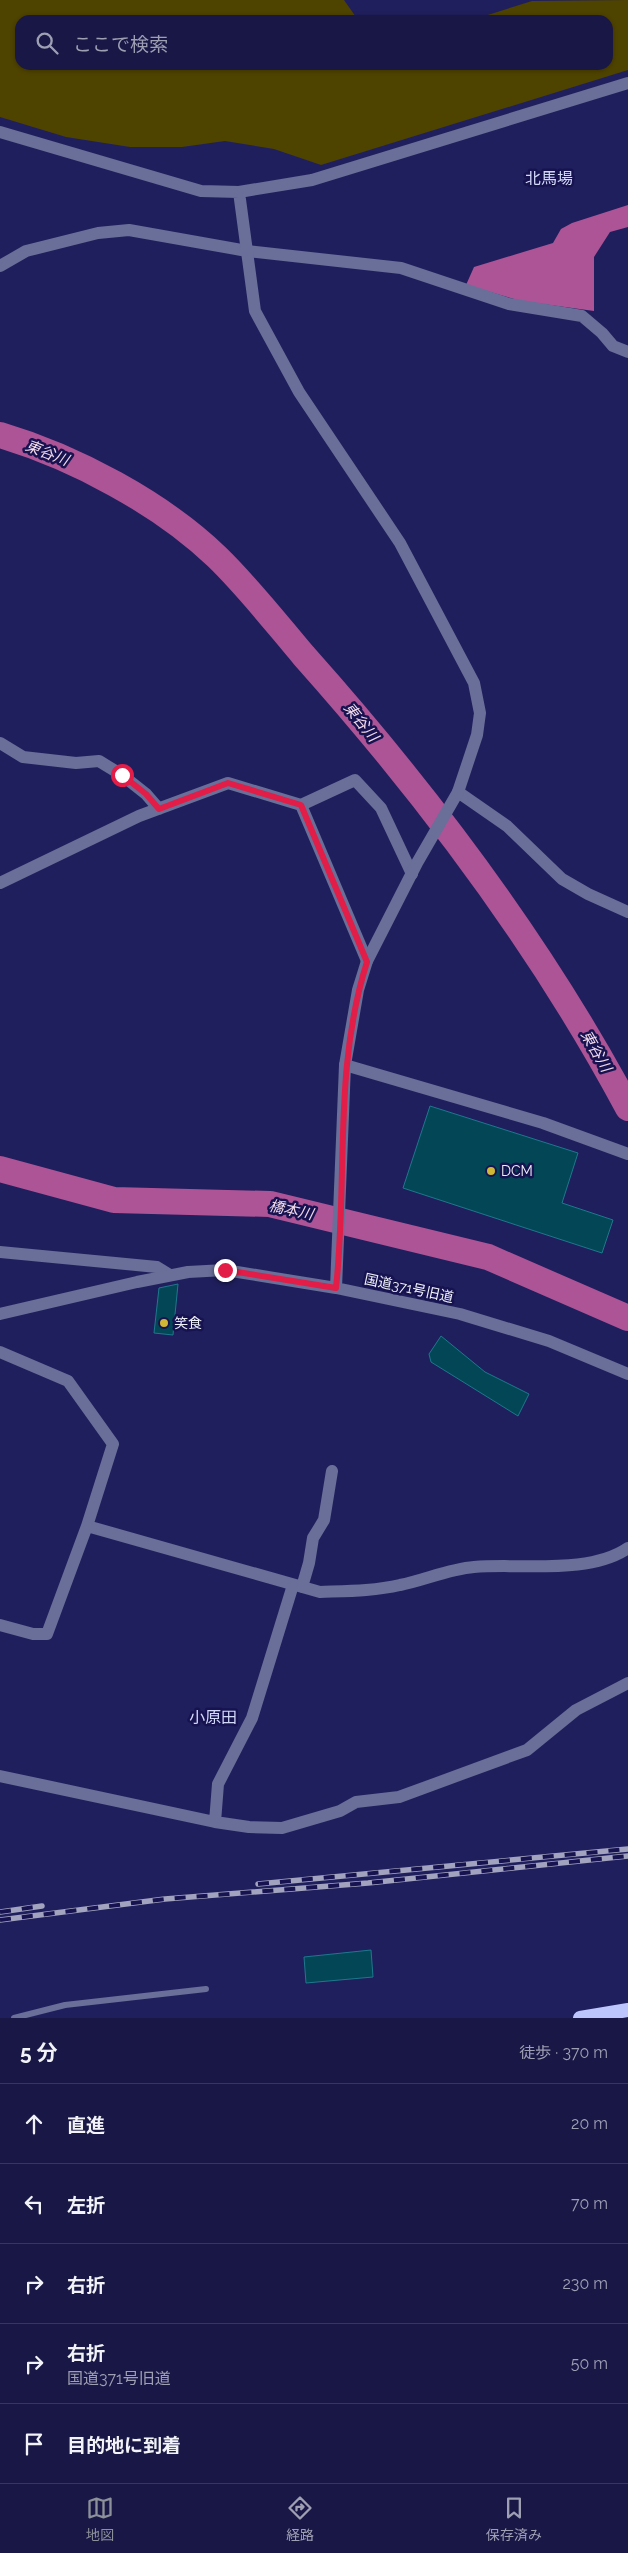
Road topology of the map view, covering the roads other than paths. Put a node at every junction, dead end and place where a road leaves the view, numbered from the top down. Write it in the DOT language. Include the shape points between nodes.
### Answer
graph roads {
  1 [pos="628,83"];
  2 [pos="0,132"];
  3 [pos="239,192"];
  4 [pos="247,251"];
  5 [pos="0,266"];
  6 [pos="628,352"];
  7 [pos="0,743"];
  8 [pos="458,792"];
  9 [pos="301,805"];
  10 [pos="159,809"];
  11 [pos="415,869"];
  12 [pos="0,883"];
  13 [pos="628,912"];
  14 [pos="367,962"];
  15 [pos="345,1065"];
  16 [pos="622,1152"];
  17 [pos="0,1252"];
  18 [pos="170,1275"];
  19 [pos="336,1288"];
  20 [pos="0,1314"];
  21 [pos="0,1352"];
  22 [pos="628,1374"];
  23 [pos="332,1471"];
  24 [pos="88,1526"];
  25 [pos="628,1548"];
  26 [pos="297,1586"];
  27 [pos="0,1625"];
  28 [pos="628,1683"];
  29 [pos="0,1776"];
  30 [pos="215,1822"];
  31 [pos="206,1989"];
  32 [pos="628,2010"];
  33 [pos="14,2018"];
  34 [pos="580,2018"];
  1 -- 3 [label="street" via="312,180"];
  2 -- 3 [label="street" via="201,191"];
  3 -- 4 [label="street"];
  4 -- 5 [label="street" via="129,230 98,233 26,251"];
  4 -- 6 [label="street" via="401,268 509,304 582,316 613,346"];
  4 -- 8 [label="street" via="255,311 299,392 400,543 474,683 480,713 478,735"];
  7 -- 10 [label="street" via="23,757 76,764 99,761 146,794"];
  8 -- 11 [label="street"];
  8 -- 13 [label="street" via="507,826 562,879"];
  9 -- 10 [label="street" via="228,783"];
  9 -- 11 [label="street" via="355,780 381,808"];
  9 -- 14 [label="street"];
  10 -- 12 [label="street"];
  11 -- 14 [label="street"];
  14 -- 15 [label="street" via="358,990"];
  15 -- 16 [label="street" via="543,1123"];
  15 -- 19 [label="street"];
  17 -- 18 [label="street" via="157,1267"];
  18 -- 19 [label="street, 国道371号旧道" via="225,1270"];
  18 -- 20 [label="street, 国道371号旧道"];
  19 -- 22 [label="street, 国道371号旧道" via="460,1314 549,1340"];
  21 -- 24 [label="street" via="68,1381 113,1444"];
  23 -- 26 [label="street" via="324,1520 313,1538"];
  24 -- 26 [label="street"];
  24 -- 27 [label="street" via="47,1634 33,1634"];
  25 -- 26 [label="street" via="595,1561 473,1567 399,1585 357,1591 320,1592"];
  26 -- 30 [label="street" via="252,1718 218,1784"];
  28 -- 30 [label="street" via="576,1710 527,1750 399,1797 356,1802 282,1828 249,1828"];
  29 -- 30 [label="street"];
  31 -- 33 [label="lane" via="65,2005"];
  32 -- 34 [label="highway"];
}
